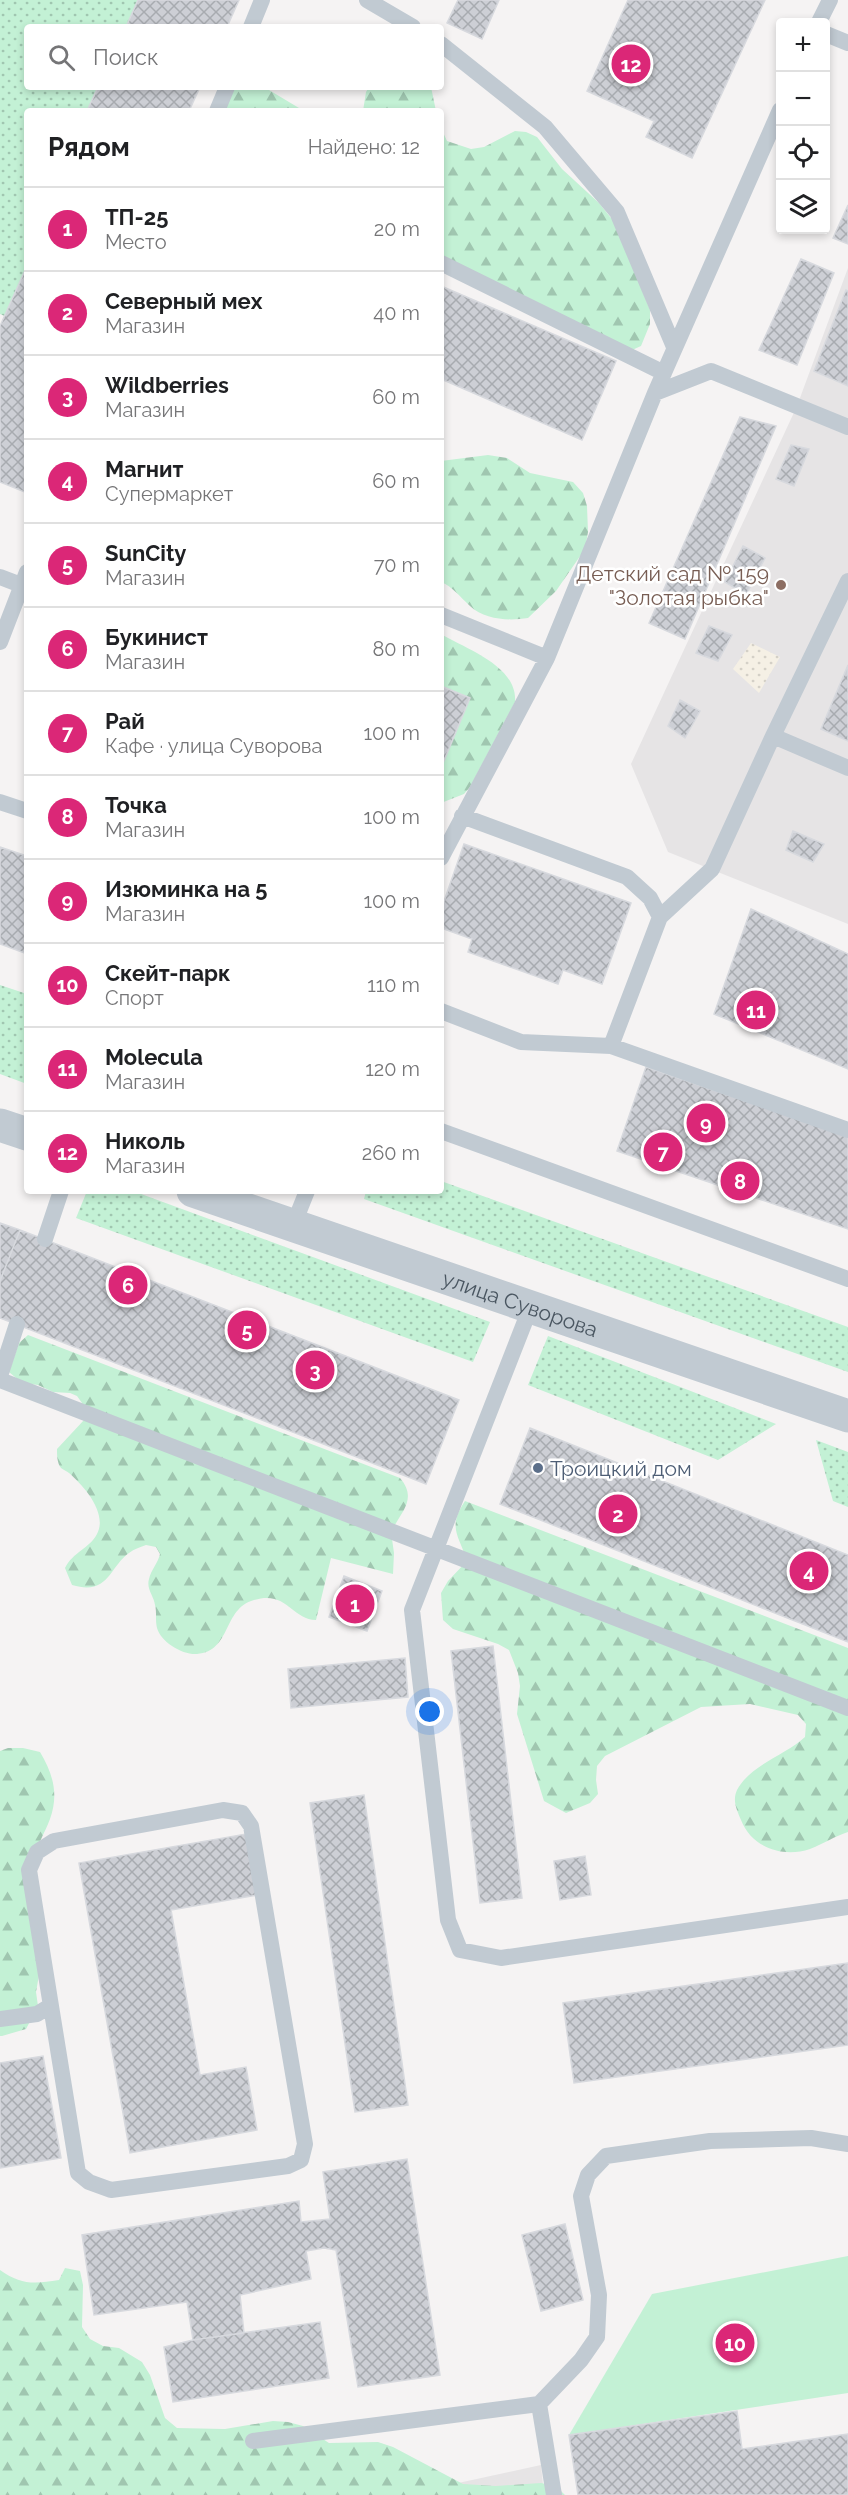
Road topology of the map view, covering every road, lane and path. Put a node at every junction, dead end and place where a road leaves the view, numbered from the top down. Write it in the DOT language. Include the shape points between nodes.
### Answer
graph roads {
  1 [pos="262,0"];
  2 [pos="367,0"];
  3 [pos="830,0"];
  4 [pos="821,18"];
  5 [pos="252,24"];
  6 [pos="408,24"];
  7 [pos="830,36"];
  8 [pos="848,43"];
  9 [pos="444,46"];
  10 [pos="226,90"];
  11 [pos="218,108"];
  12 [pos="776,119"];
  13 [pos="444,264"];
  14 [pos="674,347"];
  15 [pos="664,373"];
  16 [pos="655,393"];
  17 [pos="848,427"];
  18 [pos="0,577"];
  19 [pos="24,579"];
  20 [pos="848,581"];
  21 [pos="444,616"];
  22 [pos="0,642"];
  23 [pos="547,658"];
  24 [pos="773,736"];
  25 [pos="848,768"];
  26 [pos="0,802"];
  27 [pos="24,810"];
  28 [pos="462,816"];
  29 [pos="444,852"];
  30 [pos="660,917"];
  31 [pos="444,1012"];
  32 [pos="611,1046"];
  33 [pos="0,1125"];
  34 [pos="848,1130"];
  35 [pos="444,1132"];
  36 [pos="24,1133"];
  37 [pos="60,1194"];
  38 [pos="202,1194"];
  39 [pos="307,1194"];
  40 [pos="293,1226"];
  41 [pos="45,1239"];
  42 [pos="848,1279"];
  43 [pos="531,1306"];
  44 [pos="16,1324"];
  45 [pos="0,1378"];
  46 [pos="848,1416"];
  47 [pos="436,1548"];
  48 [pos="848,1708"];
  49 [pos="848,1907"];
  50 [pos="50,2006"];
  51 [pos="0,2019"];
  52 [pos="848,2144"];
  53 [pos="539,2404"];
  54 [pos="253,2441"];
  55 [pos="554,2495"];
  1 -- 5 [label="lane"];
  2 -- 6 [label="lane"];
  3 -- 4 [label="lane"];
  7 -- 8 [label="lane"];
  9 -- 14 [label="lane" via="545,127 617,212"];
  10 -- 11 [label="lane"];
  12 -- 14 [label="lane"];
  13 -- 15 [label="lane"];
  14 -- 15 [label="lane"];
  15 -- 16 [label="lane"];
  16 -- 17 [label="lane" via="711,371"];
  16 -- 23 [label="lane"];
  18 -- 19 [label="lane"];
  19 -- 22 [label="lane"];
  20 -- 24 [label="lane"];
  21 -- 23 [label="lane"];
  23 -- 28 [label="lane"];
  24 -- 25 [label="lane"];
  24 -- 30 [label="lane" via="712,869"];
  26 -- 27 [label="lane"];
  28 -- 29 [label="lane"];
  28 -- 30 [label="lane" via="627,877 650,898"];
  30 -- 32 [label="lane"];
  31 -- 32 [label="lane" via="521,1042"];
  32 -- 34 [label="lane"];
  33 -- 36 [label="street"];
  35 -- 42 [label="lane"];
  37 -- 41 [label="lane"];
  38 -- 40 [label="street, улица Суворова"];
  39 -- 40 [label="lane"];
  40 -- 43 [label="street, улица Суворова"];
  43 -- 46 [label="street, улица Суворова"];
  43 -- 47 [label="lane"];
  44 -- 45 [label="lane"];
  45 -- 47 [label="lane"];
  47 -- 48 [label="lane"];
  47 -- 49 [label="lane" via="412,1610 448,1920 460,1950 501,1958"];
  50 -- 50 [label="lane" via="78,2173 89,2182 111,2190 288,2166 301,2160 305,2144 251,1826 242,1813 223,1810 54,1841 37,1852 29,1870"];
  50 -- 51 [label="lane" via="37,2014"];
  52 -- 53 [label="lane" via="811,2138 710,2141 606,2156 588,2175 581,2196 599,2295 597,2337"];
  53 -- 54 [label="lane"];
  53 -- 55 [label="lane"];
}
